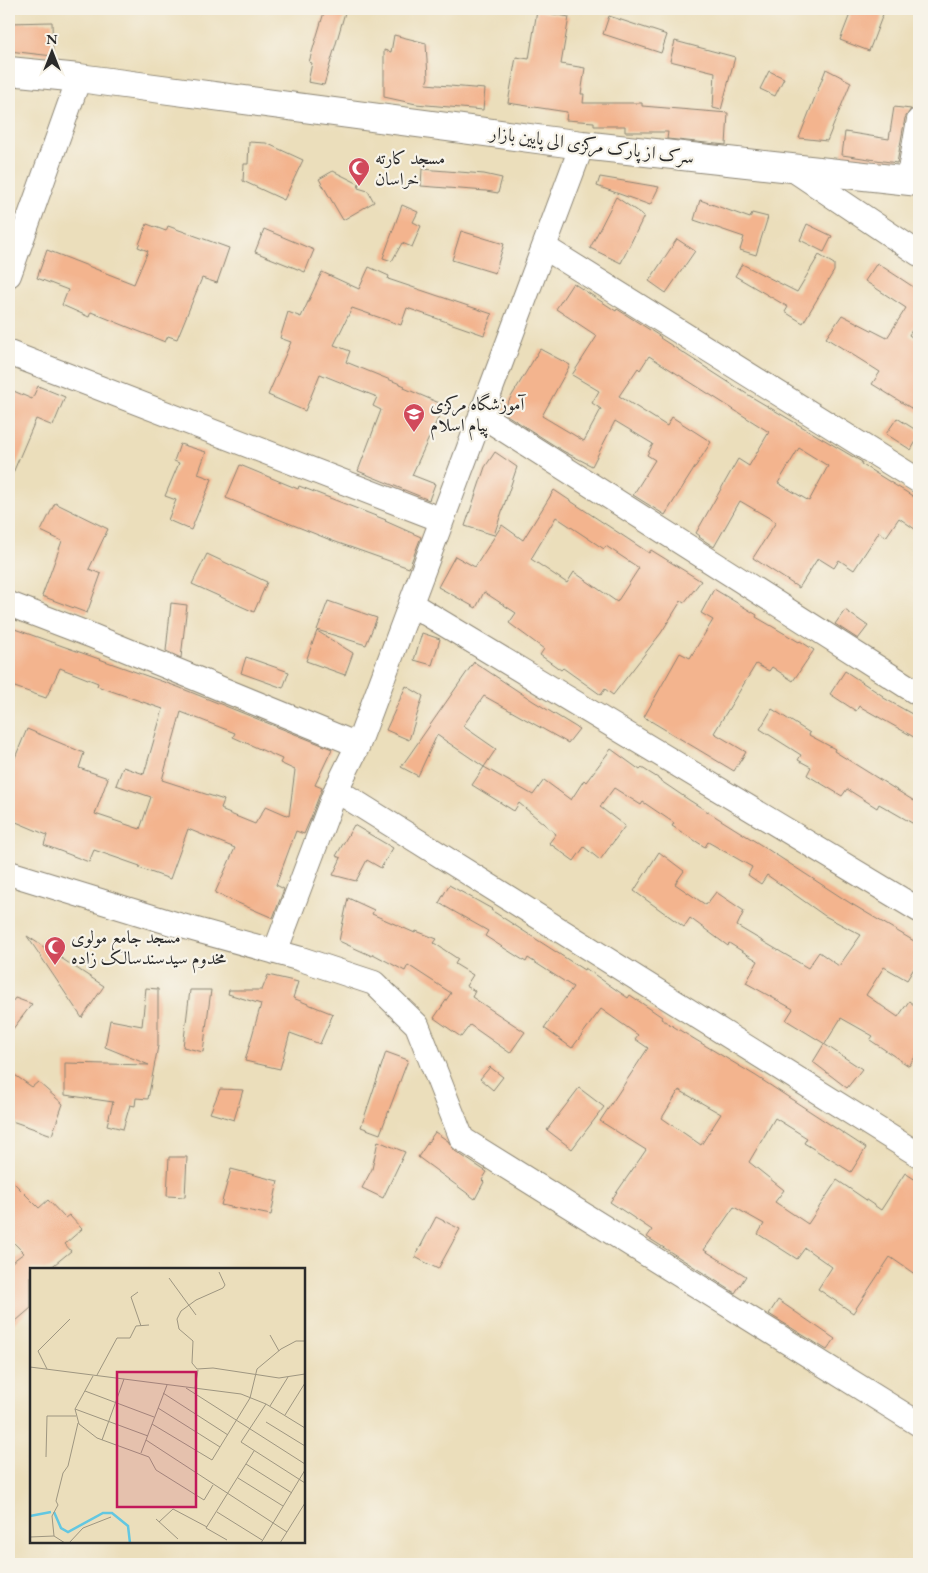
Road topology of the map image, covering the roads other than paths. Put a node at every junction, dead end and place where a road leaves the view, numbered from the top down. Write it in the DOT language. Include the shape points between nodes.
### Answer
graph roads {
  1 [pos="9,71"];
  2 [pos="79,78"];
  3 [pos="919,120"];
  4 [pos="582,145"];
  5 [pos="791,168"];
  6 [pos="914,182"];
  7 [pos="544,247"];
  8 [pos="919,254"];
  9 [pos="9,276"];
  10 [pos="9,353"];
  11 [pos="481,415"];
  12 [pos="919,481"];
  13 [pos="442,520"];
  14 [pos="9,604"];
  15 [pos="411,604"];
  16 [pos="919,694"];
  17 [pos="358,745"];
  18 [pos="336,790"];
  19 [pos="9,873"];
  20 [pos="919,910"];
  21 [pos="275,952"];
  22 [pos="919,1155"];
  23 [pos="919,1424"];
  1 -- 2 [label="main road, سرک از پارک مرکزی الی پایین بازار"];
  2 -- 4 [label="main road, سرک از پارک مرکزی الی پایین بازار"];
  2 -- 9 [label="street"];
  3 -- 6 [label="street"];
  4 -- 5 [label="main road, سرک از پارک مرکزی الی پایین بازار"];
  4 -- 7 [label="street"];
  5 -- 6 [label="main road, سرک از پارک مرکزی الی پایین بازار"];
  5 -- 8 [label="street"];
  7 -- 11 [label="street"];
  7 -- 12 [label="street"];
  10 -- 13 [label="street"];
  11 -- 13 [label="street"];
  11 -- 16 [label="street"];
  13 -- 15 [label="street"];
  14 -- 17 [label="street"];
  15 -- 17 [label="street"];
  15 -- 20 [label="street"];
  17 -- 18 [label="street"];
  18 -- 21 [label="street"];
  18 -- 22 [label="street"];
  19 -- 21 [label="street"];
  21 -- 23 [label="street" via="374,983 417,1025 462,1139"];
}
